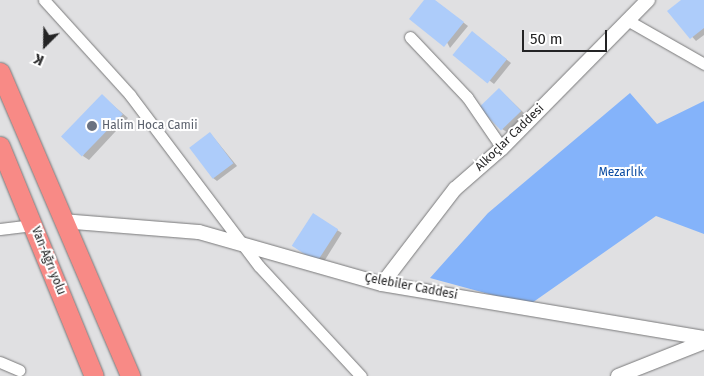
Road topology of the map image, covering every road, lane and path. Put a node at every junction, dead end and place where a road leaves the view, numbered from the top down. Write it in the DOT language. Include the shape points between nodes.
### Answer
graph roads {
  1 [pos="44,0"];
  2 [pos="648,0"];
  3 [pos="628,20"];
  4 [pos="410,37"];
  5 [pos="704,64"];
  6 [pos="0,72"];
  7 [pos="0,146"];
  8 [pos="502,148"];
  9 [pos="62,221"];
  10 [pos="33,225"];
  11 [pos="0,229"];
  12 [pos="241,242"];
  13 [pos="382,284"];
  14 [pos="704,340"];
  15 [pos="0,362"];
  16 [pos="20,370"];
  17 [pos="94,376"];
  18 [pos="130,376"];
  19 [pos="361,376"];
  20 [pos="618,376"];
  1 -- 12 [label="street" via="130,95"];
  2 -- 3 [label="street, Alkoçlar Caddesi"];
  3 -- 5 [label="street"];
  3 -- 8 [label="street, Alkoçlar Caddesi"];
  4 -- 8 [label="street" via="467,97"];
  6 -- 9 [label="highway"];
  7 -- 10 [label="highway, Van-Ağrı yolu"];
  8 -- 13 [label="street, Alkoçlar Caddesi" via="455,189"];
  9 -- 12 [label="street, Çelebiler Caddesi" via="182,230"];
  9 -- 18 [label="highway"];
  10 -- 11 [label="street"];
  10 -- 17 [label="highway, Van-Ağrı yolu"];
  12 -- 13 [label="street, Çelebiler Caddesi"];
  12 -- 19 [label="street" via="258,266"];
  13 -- 14 [label="street, Çelebiler Caddesi"];
  14 -- 20 [label="street"];
  15 -- 16 [label="street"];
}
